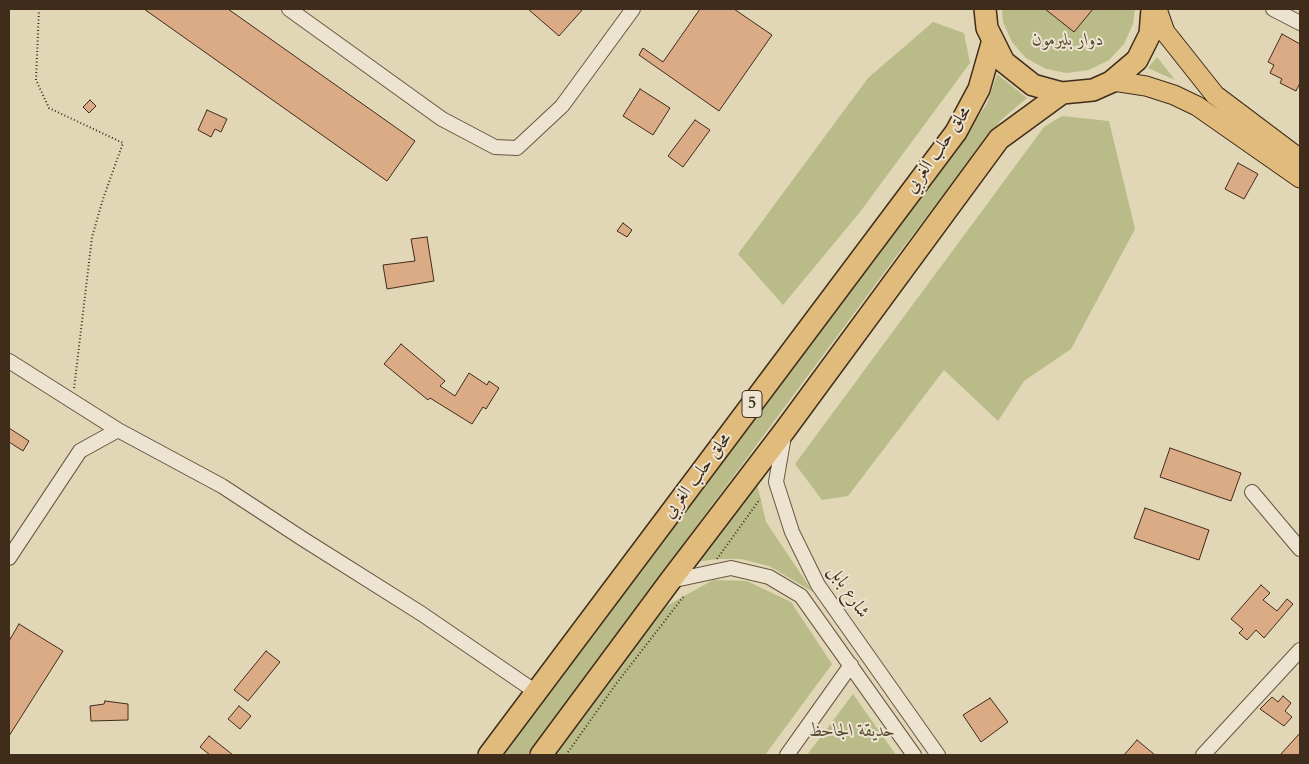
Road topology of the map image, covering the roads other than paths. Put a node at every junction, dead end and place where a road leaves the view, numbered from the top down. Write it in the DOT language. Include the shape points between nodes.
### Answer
graph roads {
  1 [pos="288,9"];
  2 [pos="633,9"];
  3 [pos="985,9"];
  4 [pos="1152,9"];
  5 [pos="1157,9"];
  6 [pos="1273,9"];
  7 [pos="307,14"];
  8 [pos="1300,23"];
  9 [pos="993,40"];
  10 [pos="1113,81"];
  11 [pos="1062,93"];
  12 [pos="1300,158"];
  13 [pos="1300,178"];
  14 [pos="9,361"];
  15 [pos="118,430"];
  16 [pos="785,430"];
  17 [pos="1252,492"];
  18 [pos="1300,549"];
  19 [pos="9,558"];
  20 [pos="670,581"];
  21 [pos="824,594"];
  22 [pos="808,605"];
  23 [pos="1300,650"];
  24 [pos="851,665"];
  25 [pos="536,692"];
  26 [pos="1206,754"];
  27 [pos="489,755"];
  28 [pos="541,755"];
  29 [pos="788,755"];
  30 [pos="914,755"];
  31 [pos="938,755"];
  1 -- 7 [label="street"];
  2 -- 7 [label="street" via="562,106 517,148 495,148 442,119"];
  3 -- 9 [label="highway" via="987,28"];
  4 -- 10 [label="highway" via="1150,34 1137,60"];
  5 -- 12 [label="main road" via="1165,32 1215,95"];
  6 -- 8 [label="street"];
  9 -- 11 [label="highway" via="1004,62 1033,85"];
  9 -- 25 [label="highway, محلق حلب الغربي / 5" via="980,89 956,132"];
  10 -- 11 [label="highway" via="1092,90"];
  10 -- 13 [label="main road" via="1146,86 1197,106"];
  11 -- 16 [label="highway, 5" via="999,139"];
  14 -- 15 [label="street"];
  15 -- 19 [label="street" via="80,451"];
  15 -- 25 [label="street" via="222,486 422,614"];
  16 -- 20 [label="highway, 5"];
  16 -- 21 [label="street, شارع بابل" via="776,482 792,532"];
  17 -- 18 [label="street"];
  20 -- 22 [label="street" via="731,568 769,577 801,596"];
  20 -- 28 [label="highway, 5"];
  21 -- 22 [label="street"];
  21 -- 31 [label="street, شارع بابل"];
  22 -- 24 [label="street"];
  23 -- 26 [label="street"];
  24 -- 29 [label="street"];
  24 -- 30 [label="street"];
  25 -- 27 [label="highway, محلق حلب الغربي / 5"];
}
